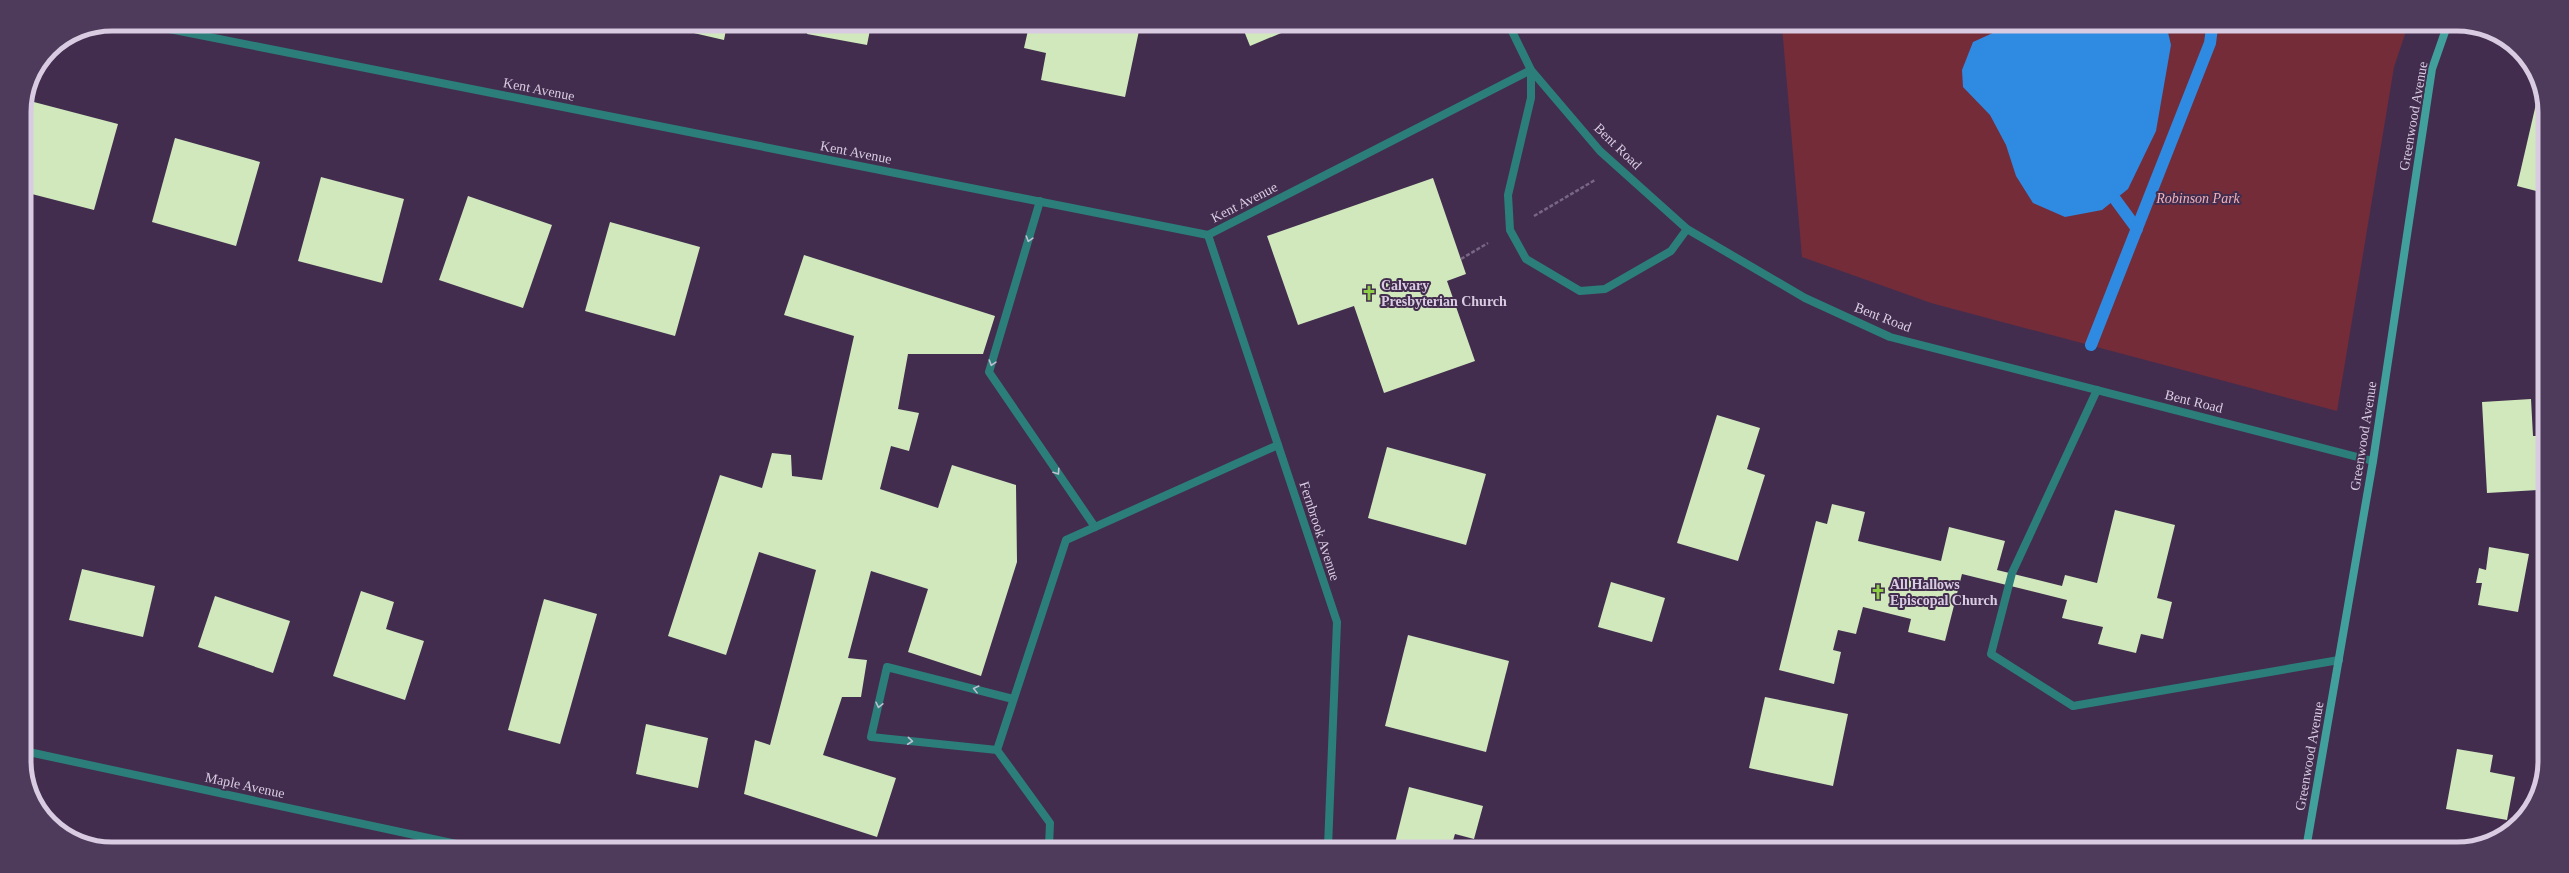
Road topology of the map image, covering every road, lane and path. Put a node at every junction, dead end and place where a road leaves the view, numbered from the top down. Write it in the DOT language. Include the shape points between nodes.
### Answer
graph roads {
  1 [pos="179,31"];
  2 [pos="1512,31"];
  3 [pos="2445,31"];
  4 [pos="1531,70"];
  5 [pos="1040,201"];
  6 [pos="1687,229"];
  7 [pos="1208,235"];
  8 [pos="2097,390"];
  9 [pos="1278,445"];
  10 [pos="2373,461"];
  11 [pos="1095,527"];
  12 [pos="2339,660"];
  13 [pos="1013,699"];
  14 [pos="996,750"];
  15 [pos="31,753"];
  16 [pos="447,842"];
  17 [pos="1049,842"];
  18 [pos="1328,842"];
  19 [pos="2307,842"];
  1 -- 5 [label="street, Kent Avenue"];
  2 -- 4 [label="street, Bent Road"];
  3 -- 10 [label="main road, Greenwood Avenue" via="2432,69"];
  4 -- 6 [label="street, Bent Road" via="1600,151"];
  4 -- 6 [label="street" via="1532,98 1508,195 1510,230 1526,259 1580,291 1605,289 1671,251"];
  4 -- 7 [label="street, Kent Avenue"];
  5 -- 7 [label="street, Kent Avenue"];
  5 -- 11 [label="street, one-way" via="989,372"];
  6 -- 8 [label="street, Bent Road" via="1805,298 1890,337"];
  7 -- 9 [label="street, Fernbrook Avenue"];
  8 -- 10 [label="street, Bent Road"];
  8 -- 12 [label="street" via="2012,573 1992,654 2073,706"];
  9 -- 11 [label="street"];
  9 -- 18 [label="street, Fernbrook Avenue" via="1337,622"];
  10 -- 12 [label="main road, Greenwood Avenue"];
  11 -- 13 [label="street" via="1066,540"];
  12 -- 19 [label="main road, Greenwood Avenue"];
  13 -- 14 [label="street"];
  13 -- 14 [label="street, one-way" via="887,667 871,737"];
  14 -- 17 [label="street" via="1050,823"];
  15 -- 16 [label="street, Maple Avenue"];
}
